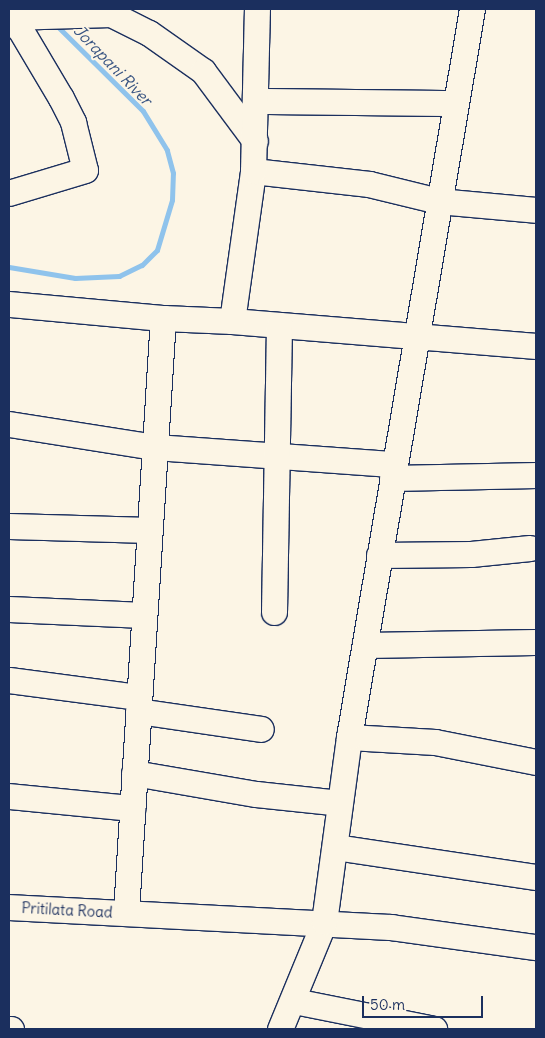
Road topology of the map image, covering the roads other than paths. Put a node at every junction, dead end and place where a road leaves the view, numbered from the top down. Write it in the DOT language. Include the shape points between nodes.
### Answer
graph roads {
  1 [pos="257,9"];
  2 [pos="472,9"];
  3 [pos="105,12"];
  4 [pos="15,18"];
  5 [pos="257,101"];
  6 [pos="453,103"];
  7 [pos="255,141"];
  8 [pos="253,171"];
  9 [pos="9,193"];
  10 [pos="438,201"];
  11 [pos="536,210"];
  12 [pos="9,304"];
  13 [pos="163,318"];
  14 [pos="232,321"];
  15 [pos="279,325"];
  16 [pos="416,336"];
  17 [pos="536,346"];
  18 [pos="9,424"];
  19 [pos="155,447"];
  20 [pos="276,455"];
  21 [pos="393,471"];
  22 [pos="536,474"];
  23 [pos="9,526"];
  24 [pos="150,530"];
  25 [pos="530,548"];
  26 [pos="380,555"];
  27 [pos="9,609"];
  28 [pos="274,612"];
  29 [pos="144,615"];
  30 [pos="536,642"];
  31 [pos="365,645"];
  32 [pos="9,680"];
  33 [pos="139,704"];
  34 [pos="261,729"];
  35 [pos="349,737"];
  36 [pos="536,762"];
  37 [pos="134,772"];
  38 [pos="9,796"];
  39 [pos="340,803"];
  40 [pos="132,808"];
  41 [pos="335,847"];
  42 [pos="536,877"];
  43 [pos="9,907"];
  44 [pos="126,912"];
  45 [pos="324,922"];
  46 [pos="536,947"];
  47 [pos="294,1000"];
  48 [pos="280,1029"];
  49 [pos="434,1029"];
  1 -- 5 [label="street"];
  2 -- 6 [label="street"];
  3 -- 4 [label="street"];
  3 -- 7 [label="street" via="176,48 203,71"];
  4 -- 9 [label="street" via="61,98 72,122 85,170"];
  5 -- 6 [label="street"];
  5 -- 7 [label="street"];
  6 -- 10 [label="street"];
  7 -- 8 [label="street"];
  8 -- 10 [label="street" via="369,184"];
  8 -- 14 [label="street"];
  10 -- 11 [label="street"];
  10 -- 16 [label="street"];
  12 -- 13 [label="street"];
  13 -- 14 [label="street"];
  13 -- 19 [label="street"];
  14 -- 15 [label="street"];
  15 -- 16 [label="street"];
  15 -- 20 [label="street"];
  16 -- 17 [label="street"];
  16 -- 21 [label="street"];
  18 -- 19 [label="street"];
  19 -- 20 [label="street"];
  19 -- 24 [label="street"];
  20 -- 21 [label="street"];
  20 -- 28 [label="street"];
  21 -- 22 [label="street"];
  21 -- 26 [label="street"];
  23 -- 24 [label="street"];
  24 -- 29 [label="street"];
  25 -- 26 [label="street" via="471,554"];
  26 -- 31 [label="street"];
  27 -- 29 [label="street"];
  29 -- 33 [label="street"];
  30 -- 31 [label="street"];
  31 -- 35 [label="street"];
  32 -- 33 [label="street"];
  33 -- 34 [label="street"];
  33 -- 37 [label="street"];
  35 -- 36 [label="street" via="435,742"];
  35 -- 39 [label="street"];
  37 -- 39 [label="street" via="256,794"];
  37 -- 40 [label="street"];
  38 -- 40 [label="street"];
  39 -- 41 [label="street"];
  40 -- 44 [label="street"];
  41 -- 42 [label="street"];
  41 -- 45 [label="street"];
  43 -- 44 [label="street, Pritilata Road"];
  44 -- 45 [label="street, Pritilata Road"];
  45 -- 46 [label="street, Pritilata Road"];
  45 -- 47 [label="street"];
  47 -- 48 [label="street"];
  47 -- 49 [label="street"];
}
